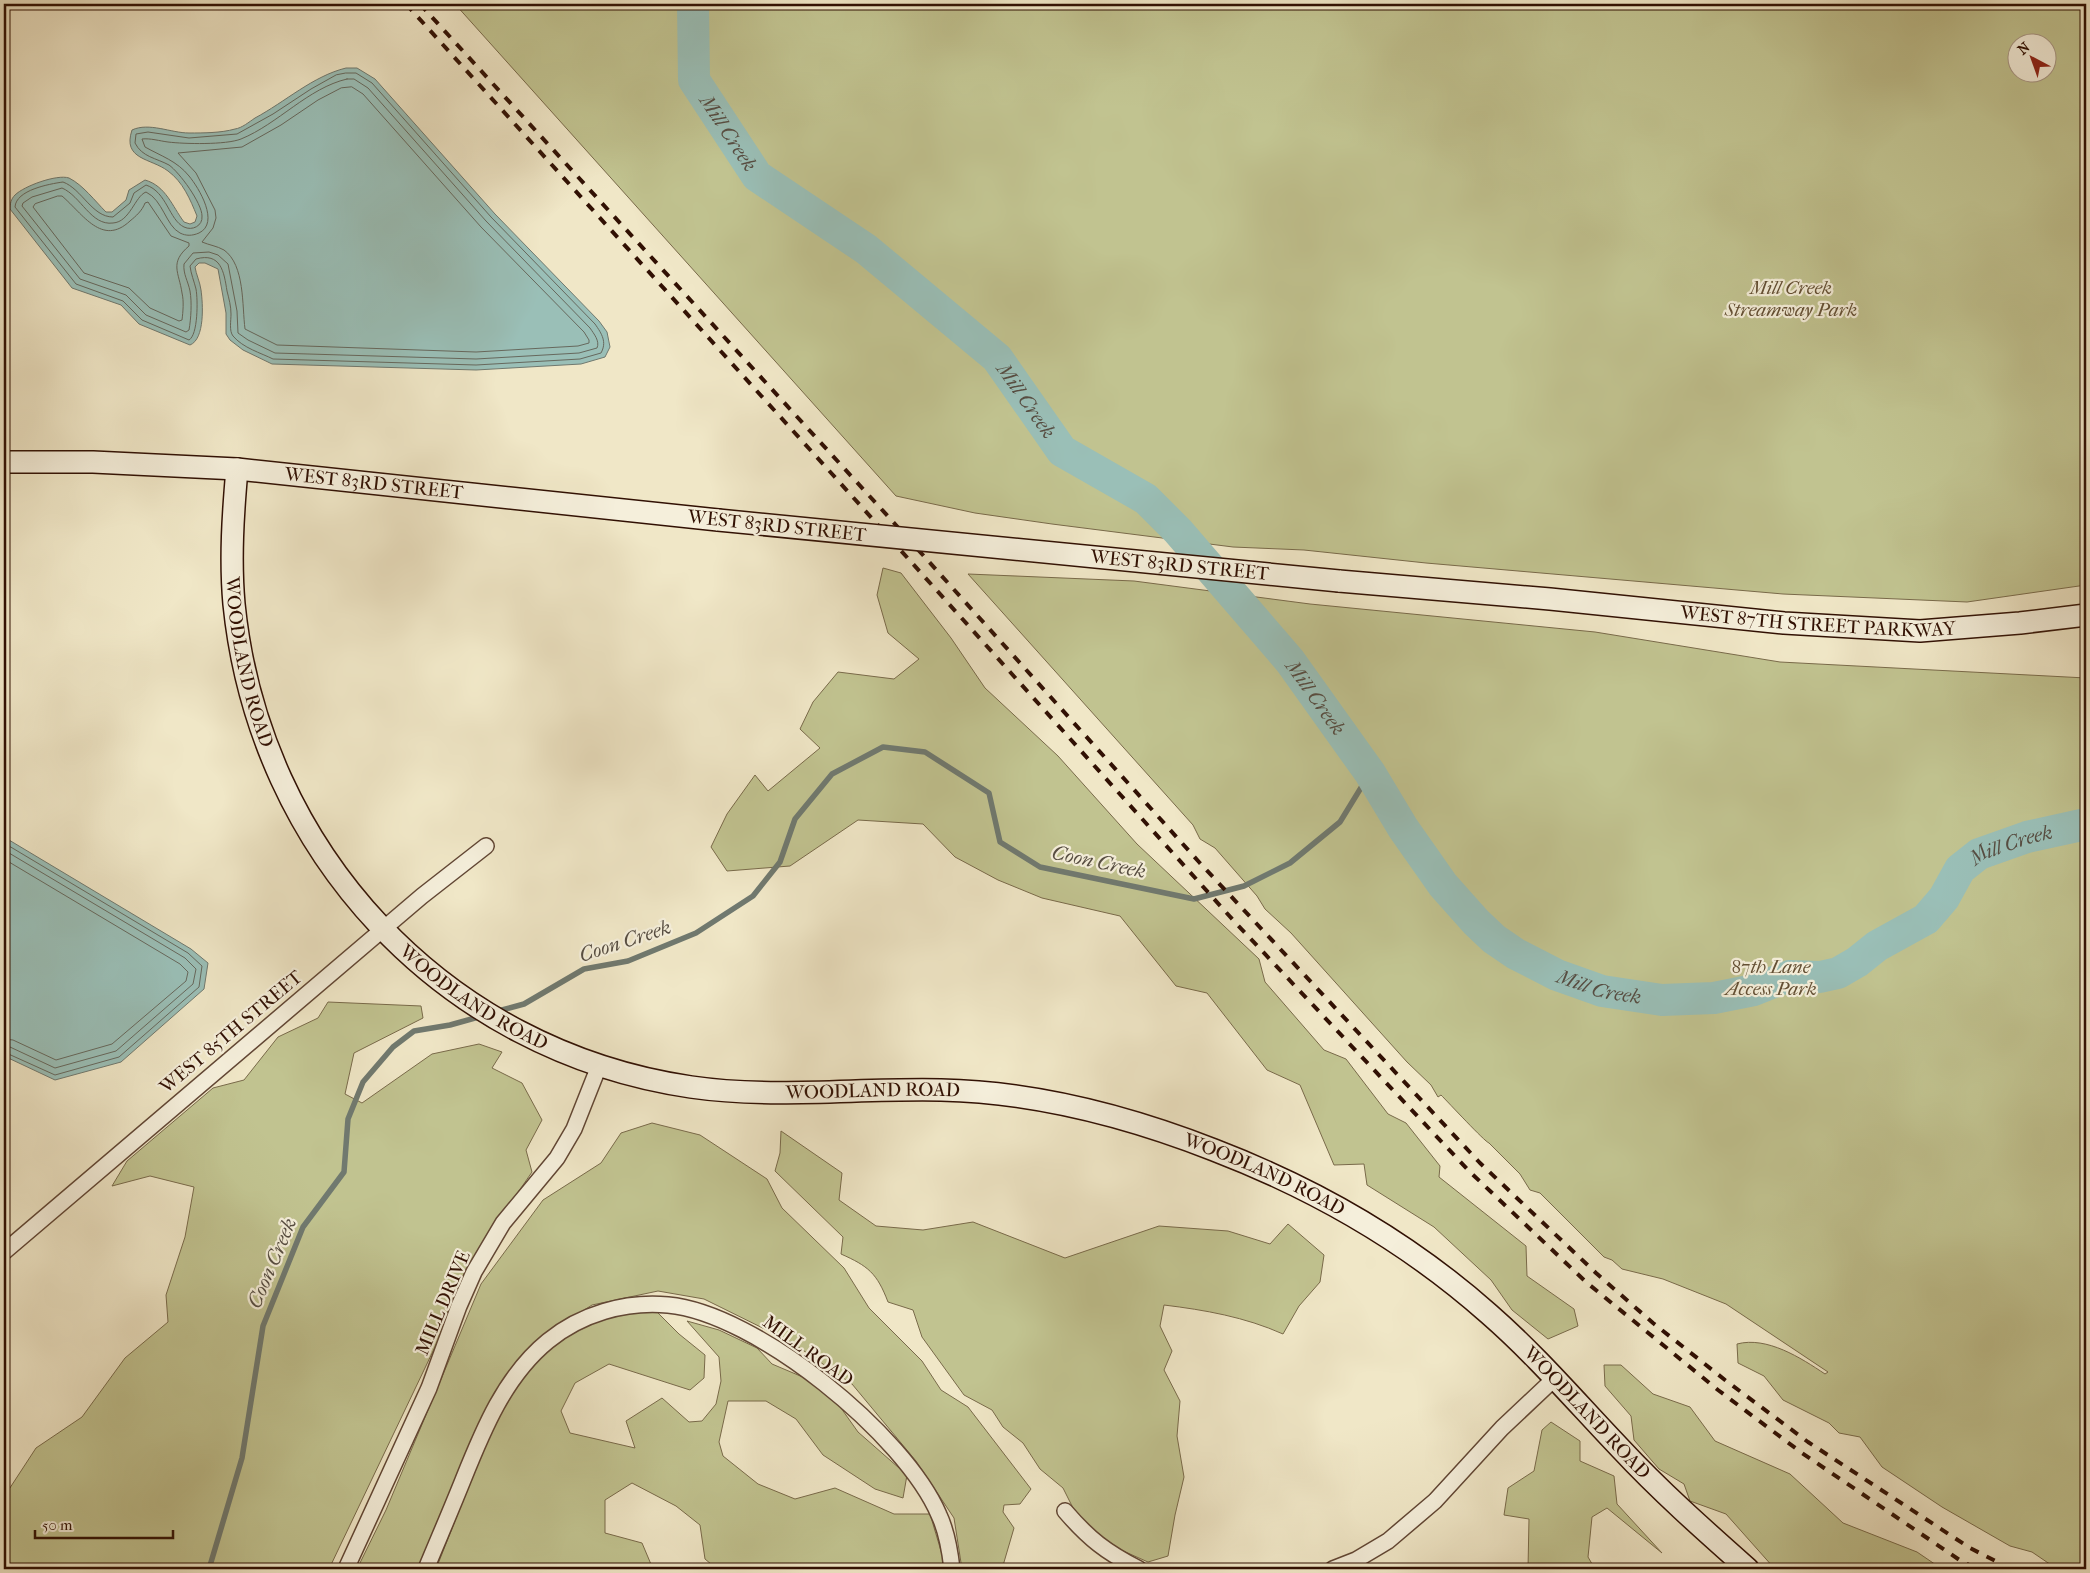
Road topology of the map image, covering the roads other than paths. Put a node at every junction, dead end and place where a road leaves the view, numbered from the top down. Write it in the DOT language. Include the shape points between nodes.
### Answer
graph roads {
  1 [pos="4,462"];
  2 [pos="236,469"];
  3 [pos="1550,599"];
  4 [pos="2086,615"];
  5 [pos="486,846"];
  6 [pos="383,929"];
  7 [pos="599,1066"];
  8 [pos="4,1252"];
  9 [pos="1554,1379"];
  10 [pos="1065,1510"];
  11 [pos="346,1569"];
  12 [pos="426,1569"];
  13 [pos="952,1569"];
  14 [pos="1139,1569"];
  15 [pos="1333,1569"];
  16 [pos="1748,1569"];
  1 -- 2 [label="main road, WEST 83RD STREET" via="93,462"];
  2 -- 3 [label="main road, WEST 83RD STREET, bridge" via="718,520"];
  2 -- 6 [label="main road, WOODLAND ROAD" via="233,593 240,644 255,708 298,815 336,873"];
  3 -- 4 [label="main road, WEST 87TH STREET PARKWAY" via="1784,623 1920,631"];
  5 -- 6 [label="street, WEST 85TH STREET"];
  6 -- 7 [label="main road, WOODLAND ROAD" via="438,980 495,1018 556,1050"];
  6 -- 8 [label="street, WEST 85TH STREET"];
  7 -- 9 [label="main road, WOODLAND ROAD" via="653,1080 719,1090 986,1093 1086,1110 1163,1131 1264,1171 1384,1236 1476,1302"];
  7 -- 11 [label="street, MILL DRIVE" via="574,1129 557,1158 503,1223 474,1272 429,1388"];
  9 -- 15 [label="street" via="1502,1428 1435,1501 1388,1541"];
  9 -- 16 [label="main road, WOODLAND ROAD" via="1677,1506"];
  10 -- 14 [label="street" via="1083,1532 1111,1555"];
  12 -- 13 [label="street, MILL ROAD" via="496,1406 526,1363 548,1341 574,1323 603,1311 634,1305 667,1305 703,1313 776,1348 821,1380 870,1424 924,1487 948,1540"];
}
